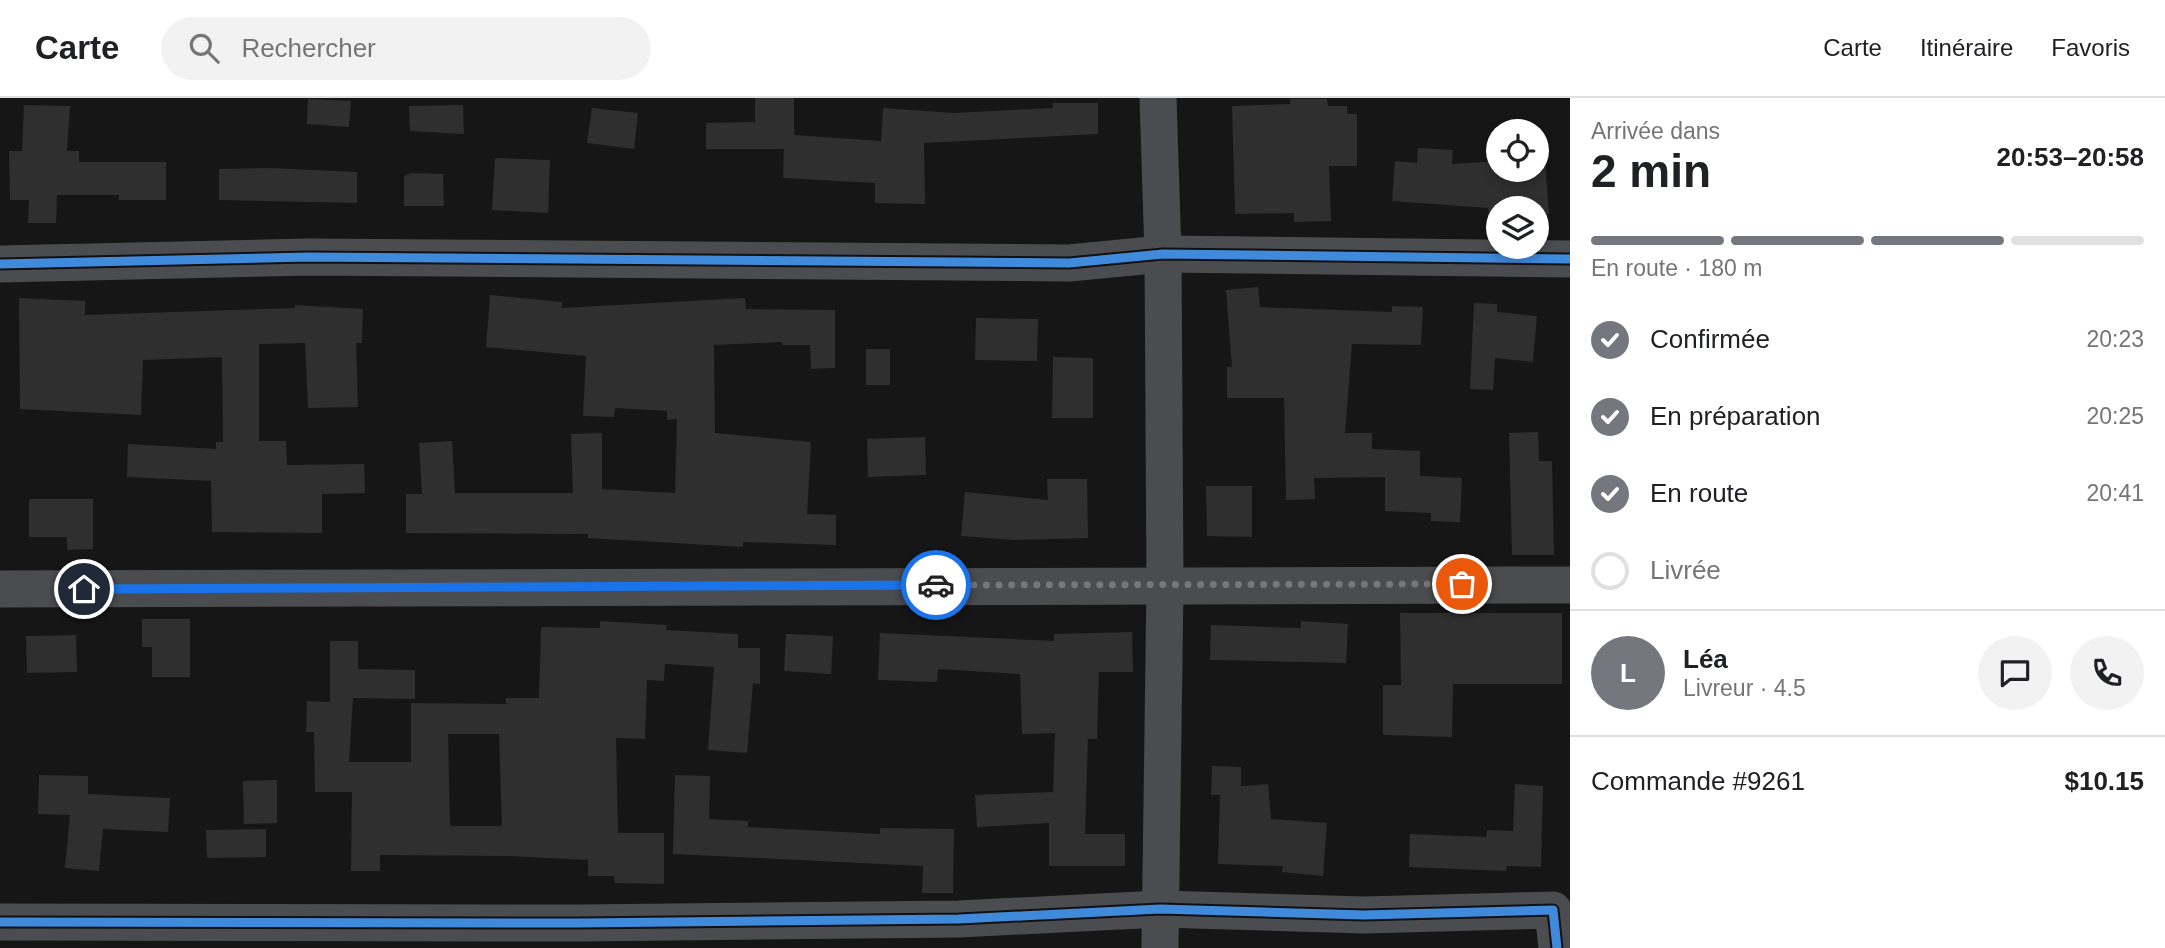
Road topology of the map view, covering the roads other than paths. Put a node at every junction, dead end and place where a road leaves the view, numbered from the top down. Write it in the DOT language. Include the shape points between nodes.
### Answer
graph roads {
  1 [pos="1158,98"];
  2 [pos="1163,254"];
  3 [pos="1570,259"];
  4 [pos="0,264"];
  5 [pos="1164,584"];
  6 [pos="1570,585"];
  7 [pos="0,589"];
  8 [pos="1160,909"];
  9 [pos="0,922"];
  10 [pos="960,934"];
  11 [pos="1160,948"];
  12 [pos="1557,948"];
  1 -- 2 [label="street"];
  2 -- 3 [label="street"];
  2 -- 4 [label="street" via="1069,263 308,257"];
  2 -- 5 [label="street"];
  5 -- 6 [label="street"];
  5 -- 7 [label="street"];
  5 -- 8 [label="street"];
  8 -- 10 [label="street"];
  8 -- 11 [label="street"];
  8 -- 12 [label="street" via="1364,915 1553,910"];
  9 -- 10 [label="street"];
}
